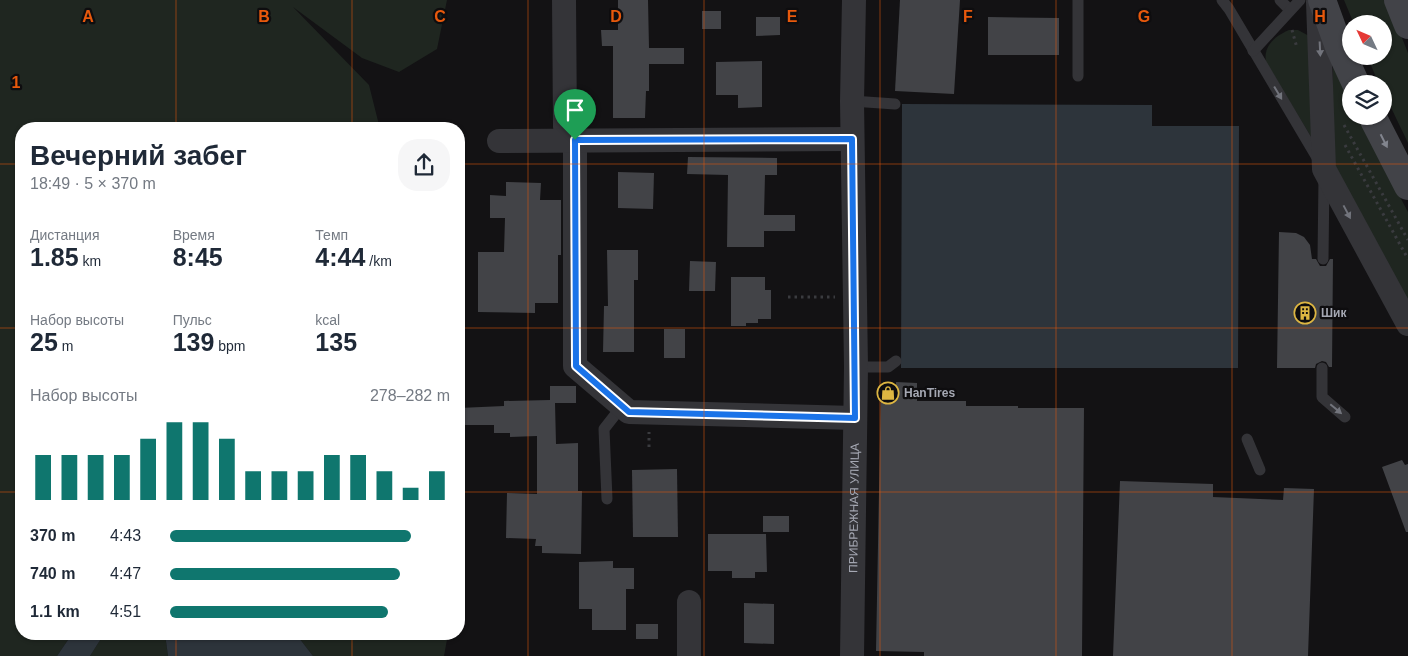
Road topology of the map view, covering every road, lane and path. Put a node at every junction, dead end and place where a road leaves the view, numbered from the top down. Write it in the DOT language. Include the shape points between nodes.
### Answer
graph roads {
  1 [pos="564,0"];
  2 [pos="854,0"];
  3 [pos="1078,0"];
  4 [pos="1222,0"];
  5 [pos="1280,0"];
  6 [pos="1300,0"];
  7 [pos="1318,0"];
  8 [pos="1322,0"];
  9 [pos="1398,0"];
  10 [pos="1290,10"];
  11 [pos="1408,25"];
  12 [pos="1253,51"];
  13 [pos="1352,75"];
  14 [pos="1078,76"];
  15 [pos="852,101"];
  16 [pos="895,104"];
  17 [pos="1377,125"];
  18 [pos="852,139"];
  19 [pos="575,140"];
  20 [pos="499,141"];
  21 [pos="1324,169"];
  22 [pos="1404,174"];
  23 [pos="1323,259"];
  24 [pos="788,297"];
  25 [pos="854,297"];
  26 [pos="1408,324"];
  27 [pos="896,361"];
  28 [pos="856,367"];
  29 [pos="1322,368"];
  30 [pos="626,409"];
  31 [pos="1345,417"];
  32 [pos="855,418"];
  33 [pos="1248,439"];
  34 [pos="1260,470"];
  35 [pos="607,499"];
  36 [pos="688,602"];
  37 [pos="689,656"];
  38 [pos="852,656"];
  1 -- 19 [label="street" via="565,127"];
  2 -- 15 [label="street, ПРИБРЕЖНАЯ УЛИЦА"];
  3 -- 14 [label="lane"];
  4 -- 12 [label="lane"];
  5 -- 10 [label="lane"];
  6 -- 10 [label="lane"];
  7 -- 21 [label="street, one-way"];
  8 -- 13 [label="main road"];
  9 -- 11 [label="main road"];
  10 -- 12 [label="lane"];
  12 -- 21 [label="lane, one-way"];
  15 -- 16 [label="lane"];
  15 -- 18 [label="street, ПРИБРЕЖНАЯ УЛИЦА"];
  17 -- 22 [label="main road, one-way"];
  18 -- 19 [label="street"];
  18 -- 25 [label="street, ПРИБРЕЖНАЯ УЛИЦА"];
  19 -- 20 [label="street"];
  19 -- 30 [label="street" via="576,366"];
  21 -- 23 [label="lane"];
  21 -- 26 [label="street, one-way"];
  24 -- 25 [label="path"];
  25 -- 28 [label="street, ПРИБРЕЖНАЯ УЛИЦА"];
  27 -- 28 [label="lane" via="888,368"];
  28 -- 32 [label="street, ПРИБРЕЖНАЯ УЛИЦА"];
  29 -- 31 [label="lane, one-way" via="1322,397"];
  30 -- 32 [label="street"];
  30 -- 35 [label="lane" via="604,429"];
  32 -- 38 [label="street, ПРИБРЕЖНАЯ УЛИЦА"];
  33 -- 34 [label="lane"];
  36 -- 37 [label="street"];
}
